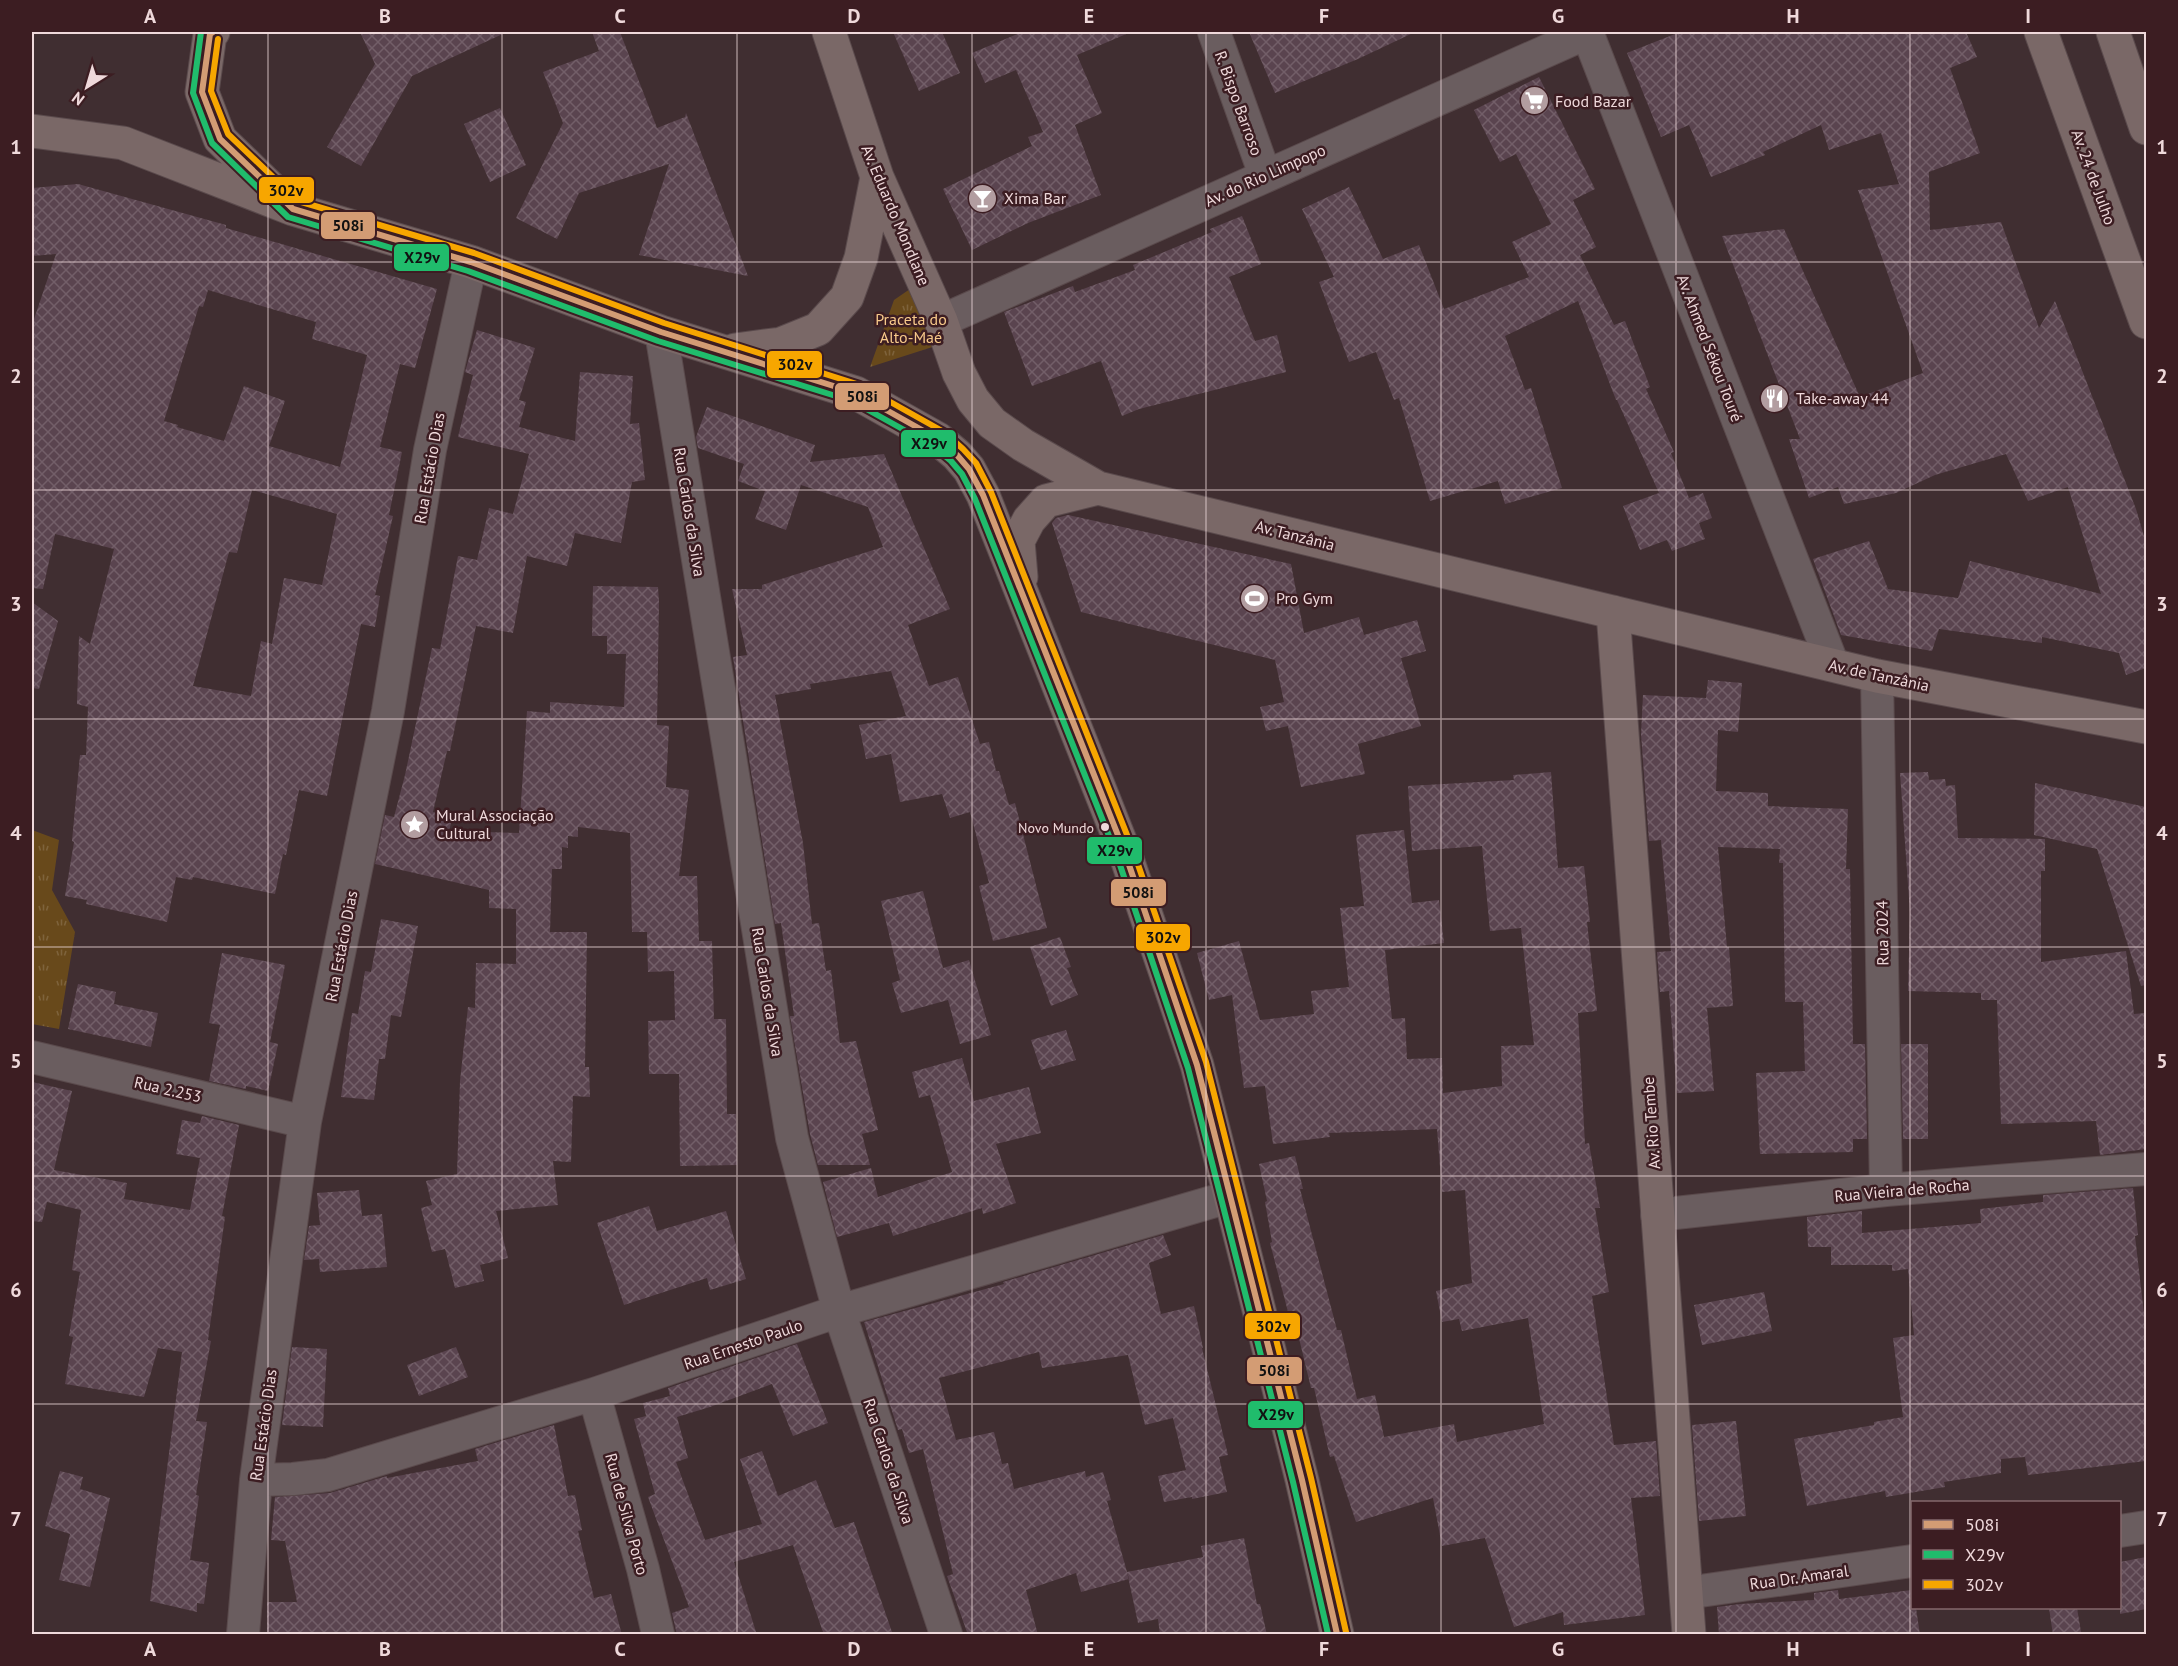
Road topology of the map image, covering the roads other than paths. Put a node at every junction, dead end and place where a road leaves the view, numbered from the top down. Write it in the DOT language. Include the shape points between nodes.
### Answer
graph roads {
  1 [pos="213,32"];
  2 [pos="829,32"];
  3 [pos="1214,32"];
  4 [pos="1587,32"];
  5 [pos="2041,32"];
  6 [pos="2113,32"];
  7 [pos="2146,128"];
  8 [pos="32,131"];
  9 [pos="1265,175"];
  10 [pos="877,177"];
  11 [pos="293,209"];
  12 [pos="471,262"];
  13 [pos="941,321"];
  14 [pos="2146,322"];
  15 [pos="661,332"];
  16 [pos="724,351"];
  17 [pos="992,423"];
  18 [pos="1098,488"];
  19 [pos="1022,594"];
  20 [pos="1613,612"];
  21 [pos="1833,665"];
  22 [pos="1877,676"];
  23 [pos="2146,727"];
  24 [pos="32,1057"];
  25 [pos="305,1122"];
  26 [pos="2146,1169"];
  27 [pos="1886,1190"];
  28 [pos="1229,1197"];
  29 [pos="1658,1215"];
  30 [pos="839,1311"];
  31 [pos="594,1394"];
  32 [pos="256,1480"];
  33 [pos="2146,1527"];
  34 [pos="2121,1531"];
  35 [pos="1911,1561"];
  36 [pos="1686,1593"];
  37 [pos="243,1635"];
  38 [pos="658,1635"];
  39 [pos="946,1635"];
  40 [pos="1337,1635"];
  41 [pos="1689,1635"];
  1 -- 11 [label="main road" via="202,92 220,139"];
  2 -- 10 [label="main road, Av. Eduardo Mondlane"];
  3 -- 9 [label="street, R. Bispo Barroso"];
  4 -- 9 [label="street, Av. do Rio Limpopo"];
  4 -- 21 [label="street, Av. Ahmed Sékou Touré"];
  5 -- 14 [label="main road, Av. 24 de Julho"];
  6 -- 7 [label="main road"];
  8 -- 11 [label="main road" via="123,143"];
  9 -- 13 [label="street, Av. do Rio Limpopo"];
  10 -- 13 [label="main road, Av. Eduardo Mondlane"];
  10 -- 16 [label="main road" via="861,258 847,297 818,329 781,344"];
  11 -- 12 [label="main road"];
  12 -- 15 [label="main road"];
  12 -- 25 [label="street, Rua Estácio Dias" via="430,450 388,711"];
  13 -- 17 [label="main road, Av. Eduardo Mondlane" via="959,373 973,400"];
  15 -- 16 [label="main road"];
  15 -- 30 [label="street, Rua Carlos da Silva" via="792,1138"];
  16 -- 19 [label="main road" via="856,393 938,439 969,469"];
  17 -- 18 [label="main road, Av. Tanzânia"];
  18 -- 19 [label="main road" via="1046,501 1029,520 1018,541"];
  18 -- 20 [label="main road, Av. Tanzânia"];
  19 -- 28 [label="main road" via="1125,853 1197,1065"];
  20 -- 21 [label="main road, Av. de Tanzânia"];
  20 -- 29 [label="main road, Av. Rio Tembe"];
  21 -- 22 [label="main road, Av. de Tanzânia"];
  22 -- 23 [label="main road, Av. de Tanzânia"];
  22 -- 27 [label="street, Rua 2024"];
  24 -- 25 [label="street, Rua 2.253"];
  25 -- 32 [label="street, Rua Estácio Dias"];
  26 -- 27 [label="street, Rua Vieira de Rocha"];
  27 -- 29 [label="street, Rua Vieira de Rocha"];
  28 -- 30 [label="street, Rua Ernesto Paulo"];
  28 -- 40 [label="main road" via="1302,1480"];
  29 -- 36 [label="main road, Av. Rio Tembe"];
  30 -- 31 [label="street, Rua Ernesto Paulo"];
  30 -- 39 [label="street, Rua Carlos da Silva"];
  31 -- 32 [label="street, Rua Ernesto Paulo" via="328,1475"];
  31 -- 38 [label="street, Rua de Silva Porto"];
  32 -- 37 [label="street, Rua Estácio Dias"];
  33 -- 34 [label="street"];
  35 -- 36 [label="street, Rua Dr. Amaral"];
  36 -- 41 [label="main road, Av. Rio Tembe"];
}
